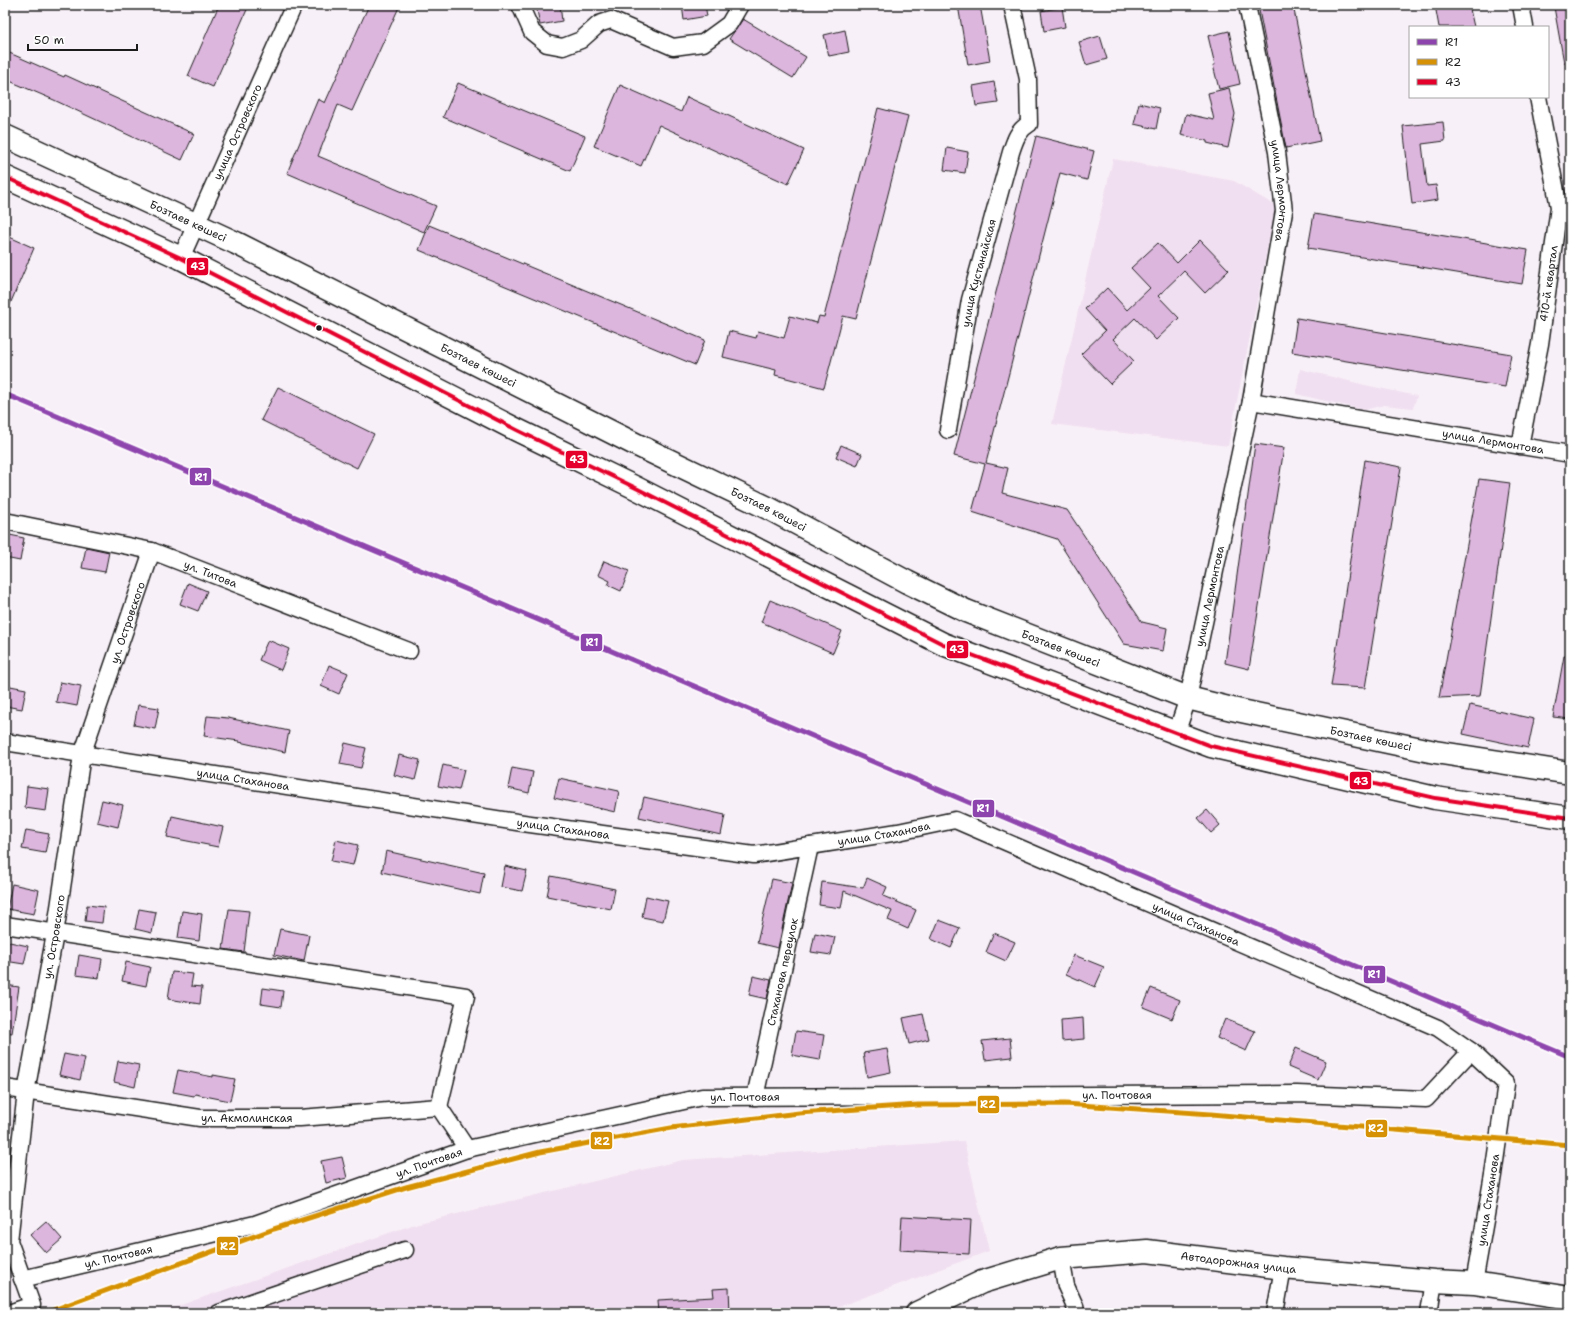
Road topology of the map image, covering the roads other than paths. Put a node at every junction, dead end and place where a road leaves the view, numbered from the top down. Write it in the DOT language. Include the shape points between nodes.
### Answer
graph roads {
  1 [pos="294,5"];
  2 [pos="520,5"];
  3 [pos="740,5"];
  4 [pos="1012,5"];
  5 [pos="1247,5"];
  6 [pos="1521,5"];
  7 [pos="1525,26"];
  8 [pos="1538,98"];
  9 [pos="5,136"];
  10 [pos="5,177"];
  11 [pos="197,225"];
  12 [pos="181,258"];
  13 [pos="1251,401"];
  14 [pos="948,430"];
  15 [pos="1520,446"];
  16 [pos="1570,454"];
  17 [pos="5,520"];
  18 [pos="152,551"];
  19 [pos="409,650"];
  20 [pos="1188,698"];
  21 [pos="1176,734"];
  22 [pos="5,742"];
  23 [pos="82,755"];
  24 [pos="1570,773"];
  25 [pos="1570,818"];
  26 [pos="810,846"];
  27 [pos="5,925"];
  28 [pos="55,934"];
  29 [pos="1471,1051"];
  30 [pos="5,1088"];
  31 [pos="26,1092"];
  32 [pos="754,1097"];
  33 [pos="438,1107"];
  34 [pos="468,1149"];
  35 [pos="7,1241"];
  36 [pos="405,1250"];
  37 [pos="1061,1258"];
  38 [pos="1283,1268"];
  39 [pos="22,1279"];
  40 [pos="1434,1281"];
  41 [pos="1474,1283"];
  42 [pos="1570,1298"];
  43 [pos="9,1313"];
  44 [pos="219,1313"];
  45 [pos="917,1313"];
  46 [pos="1076,1313"];
  47 [pos="1275,1313"];
  48 [pos="1429,1313"];
  1 -- 11 [label="street, улица Островского"];
  2 -- 3 [label="street" via="532,32 547,44 563,46 580,40 598,24 612,20 674,47 703,43 728,24"];
  4 -- 14 [label="street, улица Кустанайская" via="1028,79 1029,124 1022,128 1011,152 970,300"];
  5 -- 13 [label="street, улица Лермонтова" via="1277,152 1284,212"];
  6 -- 7 [label="street"];
  8 -- 15 [label="street, 410-й квартал" via="1559,207 1540,344"];
  9 -- 11 [label="main road, Бозтаев көшесі"];
  10 -- 12 [label="main road"];
  11 -- 12 [label="street, улица Островского"];
  11 -- 20 [label="main road, Бозтаев көшесі" via="770,510 966,611"];
  12 -- 21 [label="main road" via="943,644"];
  13 -- 15 [label="street, улица Лермонтова"];
  13 -- 20 [label="street, улица Лермонтова"];
  15 -- 16 [label="street, улица Лермонтова"];
  17 -- 18 [label="street, ул. Титова"];
  18 -- 19 [label="street, ул. Титова"];
  18 -- 23 [label="street, ул. Островского"];
  20 -- 21 [label="street, улица Лермонтова"];
  20 -- 24 [label="main road, Бозтаев көшесі" via="1435,752"];
  21 -- 25 [label="main road" via="1211,746 1435,798"];
  22 -- 23 [label="street, улица Стаханова"];
  23 -- 26 [label="street, улица Стаханова" via="523,823 754,855"];
  23 -- 28 [label="street, ул. Островского"];
  26 -- 29 [label="street, улица Стаханова" via="955,820 1438,1028"];
  26 -- 32 [label="street, Стаханова переулок"];
  27 -- 28 [label="street"];
  28 -- 31 [label="street, ул. Островского"];
  28 -- 33 [label="street" via="466,996"];
  29 -- 32 [label="street, ул. Почтовая" via="1426,1099 1297,1094"];
  29 -- 41 [label="street, улица Стаханова" via="1506,1084"];
  30 -- 31 [label="street, ул. Акмолинская"];
  31 -- 33 [label="street, ул. Акмолинская" via="200,1118 300,1118"];
  31 -- 35 [label="street, ул. Островского"];
  32 -- 34 [label="street, ул. Почтовая" via="702,1097"];
  33 -- 34 [label="street"];
  34 -- 39 [label="street, ул. Почтовая" via="256,1224"];
  35 -- 39 [label="street, ул. Островского"];
  36 -- 44 [label="street"];
  37 -- 38 [label="main road, Автодорожная улица" via="1146,1251"];
  37 -- 45 [label="main road, Автодорожная улица" via="982,1282"];
  37 -- 46 [label="street" via="1066,1286"];
  38 -- 40 [label="main road, Автодорожная улица"];
  38 -- 47 [label="street"];
  39 -- 43 [label="street, ул. Островского" via="32,1305"];
  40 -- 41 [label="main road, Автодорожная улица"];
  40 -- 48 [label="street"];
  41 -- 42 [label="main road, Автодорожная улица"];
}
